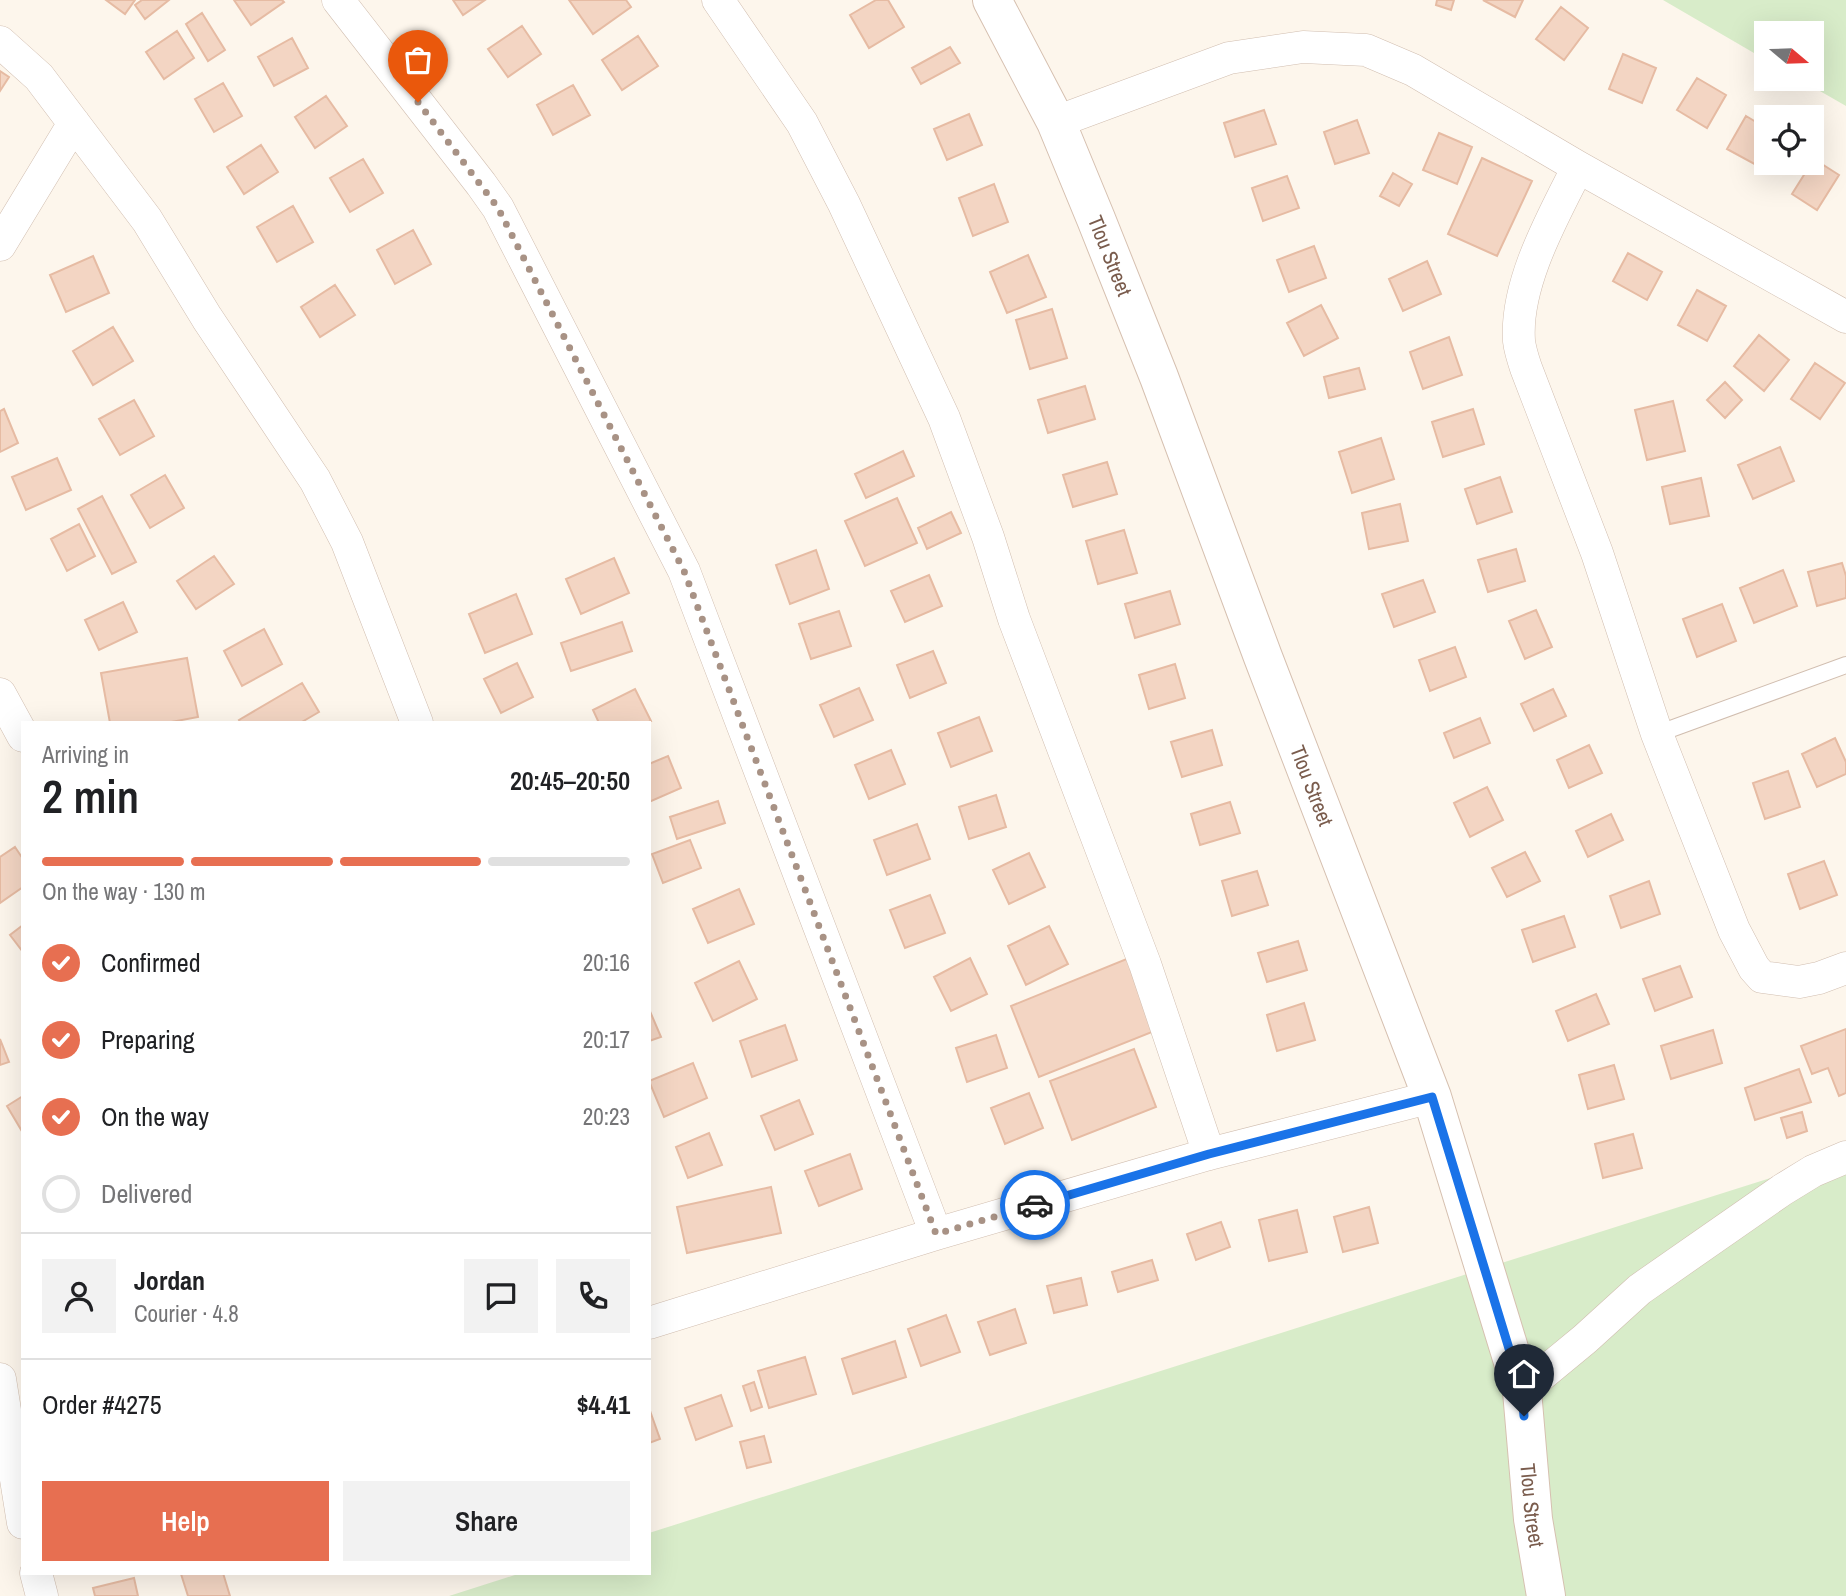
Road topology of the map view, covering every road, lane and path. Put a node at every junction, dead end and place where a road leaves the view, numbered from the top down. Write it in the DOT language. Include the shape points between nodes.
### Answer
graph roads {
  1 [pos="338,0"];
  2 [pos="718,0"];
  3 [pos="992,0"];
  4 [pos="0,42"];
  5 [pos="1056,122"];
  6 [pos="74,123"];
  7 [pos="1578,167"];
  8 [pos="0,245"];
  9 [pos="1846,317"];
  10 [pos="1846,666"];
  11 [pos="0,694"];
  12 [pos="416,721"];
  13 [pos="21,732"];
  14 [pos="1657,734"];
  15 [pos="1846,968"];
  16 [pos="1432,1097"];
  17 [pos="1209,1154"];
  18 [pos="1846,1157"];
  19 [pos="936,1234"];
  20 [pos="651,1322"];
  21 [pos="0,1379"];
  22 [pos="1522,1391"];
  23 [pos="21,1511"];
  24 [pos="37,1575"];
  25 [pos="42,1596"];
  26 [pos="1546,1596"];
  1 -- 19 [label="street" via="498,208 684,571"];
  2 -- 17 [label="street" via="802,122 944,418 1014,619 1145,964"];
  3 -- 5 [label="street, Tlou Street"];
  4 -- 6 [label="street" via="39,77"];
  5 -- 7 [label="street" via="1229,58 1303,47 1366,51 1413,71"];
  5 -- 16 [label="street, Tlou Street" via="1159,377"];
  6 -- 8 [label="street"];
  6 -- 12 [label="street" via="147,220 315,480 347,542"];
  7 -- 9 [label="street"];
  7 -- 14 [label="street" via="1528,280 1519,342 1597,553"];
  10 -- 14 [label="lane"];
  11 -- 13 [label="street"];
  14 -- 15 [label="street" via="1729,919 1754,968 1762,977 1799,982"];
  16 -- 17 [label="street"];
  16 -- 22 [label="street, Tlou Street"];
  17 -- 19 [label="street"];
  18 -- 22 [label="street" via="1782,1190 1640,1289"];
  19 -- 20 [label="street"];
  21 -- 23 [label="street"];
  22 -- 26 [label="street, Tlou Street" via="1533,1519"];
  24 -- 25 [label="street"];
}
